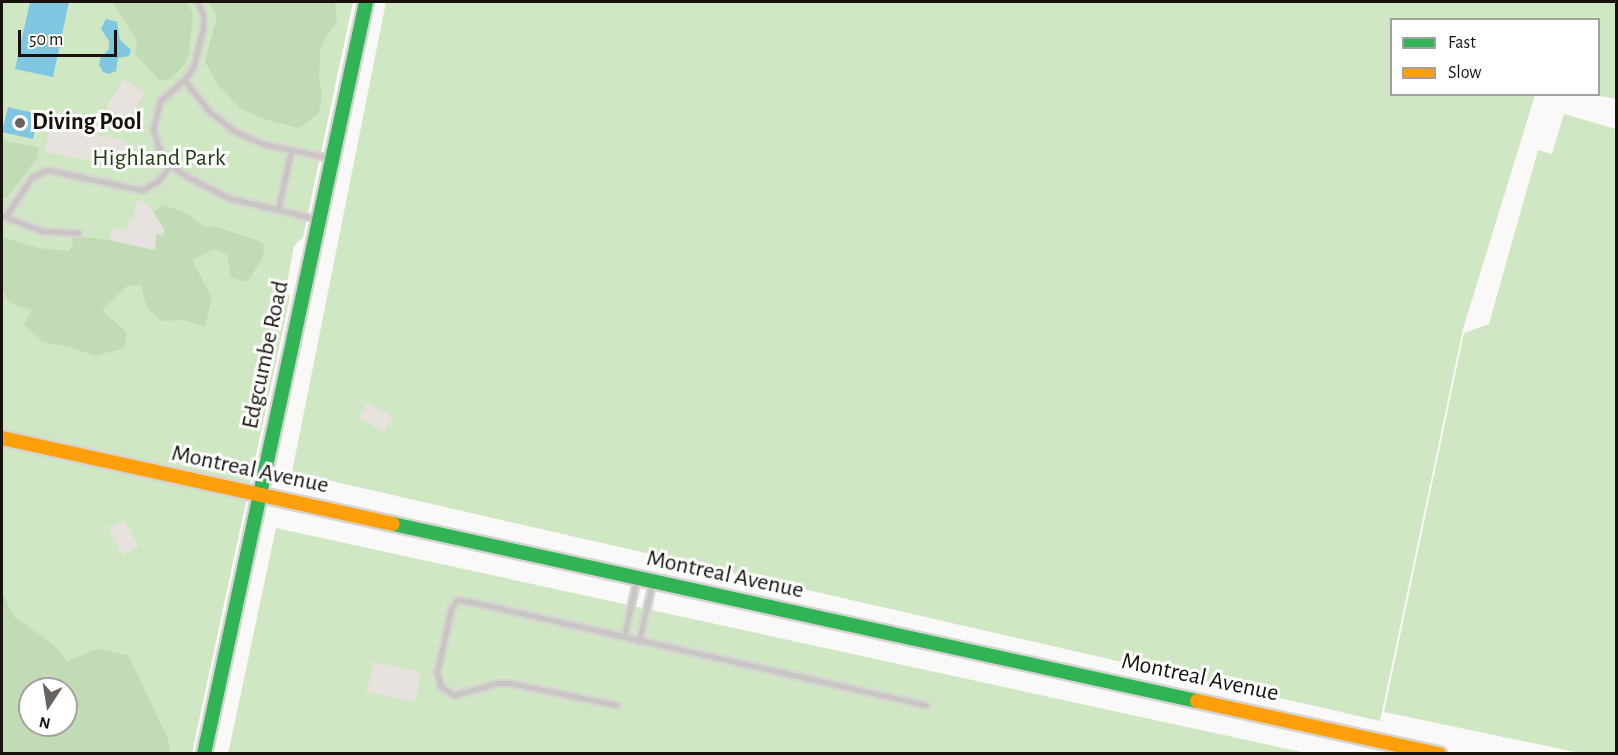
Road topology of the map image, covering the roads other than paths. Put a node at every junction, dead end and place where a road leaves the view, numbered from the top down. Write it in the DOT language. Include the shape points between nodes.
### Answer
graph roads {
  1 [pos="197,2"];
  2 [pos="366,2"];
  3 [pos="184,80"];
  4 [pos="291,151"];
  5 [pos="332,158"];
  6 [pos="171,164"];
  7 [pos="278,210"];
  8 [pos="3,217"];
  9 [pos="319,219"];
  10 [pos="78,233"];
  11 [pos="2,438"];
  12 [pos="258,494"];
  13 [pos="637,579"];
  14 [pos="652,583"];
  15 [pos="624,637"];
  16 [pos="639,641"];
  17 [pos="616,705"];
  18 [pos="925,705"];
  19 [pos="204,753"];
  20 [pos="1439,753"];
  1 -- 3 [label="lane" via="204,14 203,28 193,68"];
  2 -- 5 [label="main road, Edgcumbe Road"];
  3 -- 4 [label="lane" via="227,127"];
  3 -- 6 [label="lane" via="160,101 153,129 162,159"];
  4 -- 5 [label="lane"];
  4 -- 7 [label="lane"];
  5 -- 9 [label="main road, Edgcumbe Road"];
  6 -- 7 [label="lane" via="219,193"];
  6 -- 8 [label="lane" via="159,180 142,189 48,170 32,177"];
  7 -- 9 [label="lane"];
  8 -- 10 [label="lane" via="43,231"];
  9 -- 12 [label="main road, Edgcumbe Road"];
  11 -- 12 [label="main road, Montreal Avenue"];
  12 -- 13 [label="main road, Montreal Avenue"];
  12 -- 19 [label="main road, Edgcumbe Road"];
  13 -- 14 [label="main road, Montreal Avenue"];
  13 -- 15 [label="lane"];
  14 -- 16 [label="lane"];
  14 -- 20 [label="main road, Montreal Avenue"];
  15 -- 16 [label="lane"];
  15 -- 17 [label="lane" via="457,600 451,609 437,672 440,686 454,695 510,683"];
  16 -- 18 [label="lane"];
}
